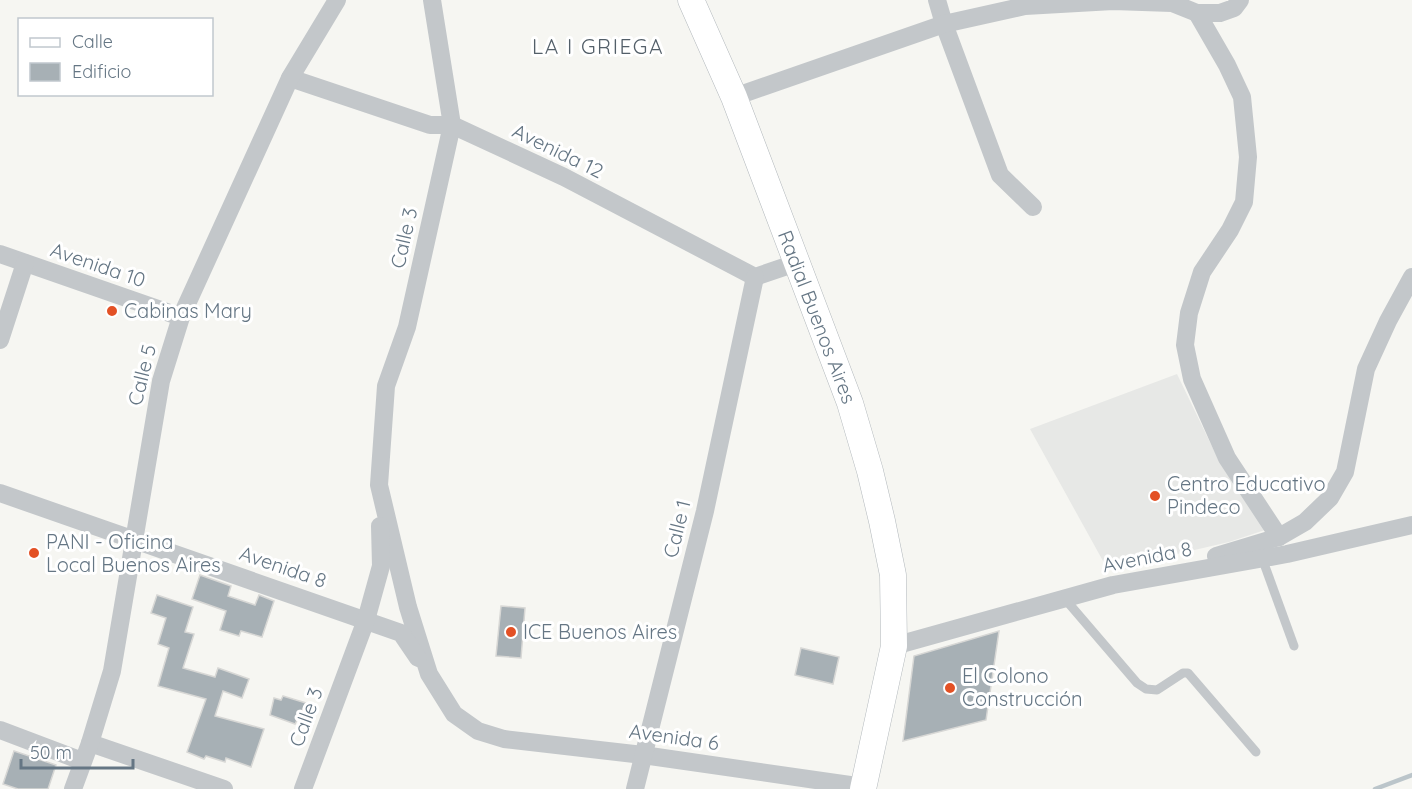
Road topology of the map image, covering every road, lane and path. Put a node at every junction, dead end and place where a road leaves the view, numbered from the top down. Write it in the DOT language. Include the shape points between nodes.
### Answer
graph roads {
  1 [pos="337,0"];
  2 [pos="432,0"];
  3 [pos="691,0"];
  4 [pos="938,0"];
  5 [pos="1113,0"];
  6 [pos="1240,0"];
  7 [pos="1197,13"];
  8 [pos="944,24"];
  9 [pos="290,78"];
  10 [pos="734,97"];
  11 [pos="452,125"];
  12 [pos="1033,207"];
  13 [pos="0,254"];
  14 [pos="25,263"];
  15 [pos="796,263"];
  16 [pos="755,277"];
  17 [pos="1412,277"];
  18 [pos="181,317"];
  19 [pos="0,340"];
  20 [pos="379,485"];
  21 [pos="0,493"];
  22 [pos="1412,525"];
  23 [pos="1279,537"];
  24 [pos="135,539"];
  25 [pos="1262,558"];
  26 [pos="1113,585"];
  27 [pos="1065,599"];
  28 [pos="366,620"];
  29 [pos="894,646"];
  30 [pos="1294,646"];
  31 [pos="429,674"];
  32 [pos="0,730"];
  33 [pos="478,731"];
  34 [pos="90,743"];
  35 [pos="1256,752"];
  36 [pos="643,755"];
  37 [pos="82,761"];
  38 [pos="864,788"];
  39 [pos="73,789"];
  40 [pos="224,789"];
  41 [pos="303,789"];
  42 [pos="635,789"];
  1 -- 9 [label="street, Calle 5"];
  2 -- 11 [label="street, Calle 3"];
  3 -- 10 [label="main road, Radial Buenos Aires"];
  4 -- 8 [label="street"];
  5 -- 7 [label="street" via="1172,3"];
  5 -- 8 [label="street" via="1025,6"];
  6 -- 7 [label="street" via="1234,8 1220,13"];
  7 -- 23 [label="street" via="1242,97 1248,157 1244,202 1202,272 1189,313 1185,345 1192,379 1227,458"];
  8 -- 10 [label="street"];
  8 -- 12 [label="street" via="1000,175"];
  9 -- 11 [label="street, Avenida 12" via="430,125"];
  9 -- 18 [label="street, Calle 5"];
  10 -- 15 [label="main road, Radial Buenos Aires"];
  11 -- 16 [label="street, Avenida 12" via="564,177"];
  11 -- 20 [label="street, Calle 3" via="407,327 386,386"];
  13 -- 14 [label="street, Avenida 10"];
  14 -- 18 [label="street, Avenida 10"];
  14 -- 19 [label="street"];
  15 -- 16 [label="street"];
  15 -- 29 [label="main road, Radial Buenos Aires" via="850,403 870,471 893,574"];
  16 -- 36 [label="street, Calle 1" via="705,511"];
  17 -- 23 [label="street" via="1366,369 1345,472 1330,498 1305,522"];
  18 -- 24 [label="street, Calle 5" via="161,381"];
  20 -- 28 [label="street, Calle 3" via="381,566"];
  20 -- 31 [label="street, Calle 3" via="408,608"];
  21 -- 24 [label="street, Avenida 8"];
  22 -- 25 [label="street, Avenida 8"];
  23 -- 26 [label="street"];
  24 -- 28 [label="street, Avenida 8"];
  24 -- 34 [label="street, Calle 5" via="112,671"];
  25 -- 26 [label="street, Avenida 8"];
  25 -- 30 [label="lane"];
  26 -- 27 [label="street, Avenida 8"];
  27 -- 29 [label="street, Avenida 8"];
  27 -- 35 [label="lane" via="1137,683 1158,690 1183,672 1188,673"];
  28 -- 31 [label="street, Avenida 8" via="401,633"];
  28 -- 41 [label="street, Calle 3"];
  29 -- 38 [label="main road, Radial Buenos Aires"];
  31 -- 33 [label="street, Calle 3" via="454,714"];
  32 -- 37 [label="street"];
  33 -- 36 [label="street, Avenida 6" via="504,740"];
  34 -- 37 [label="street, Calle 5"];
  34 -- 40 [label="street"];
  36 -- 38 [label="street, Avenida 6"];
  36 -- 42 [label="street, Calle 1"];
  37 -- 39 [label="street, Calle 5"];
}
